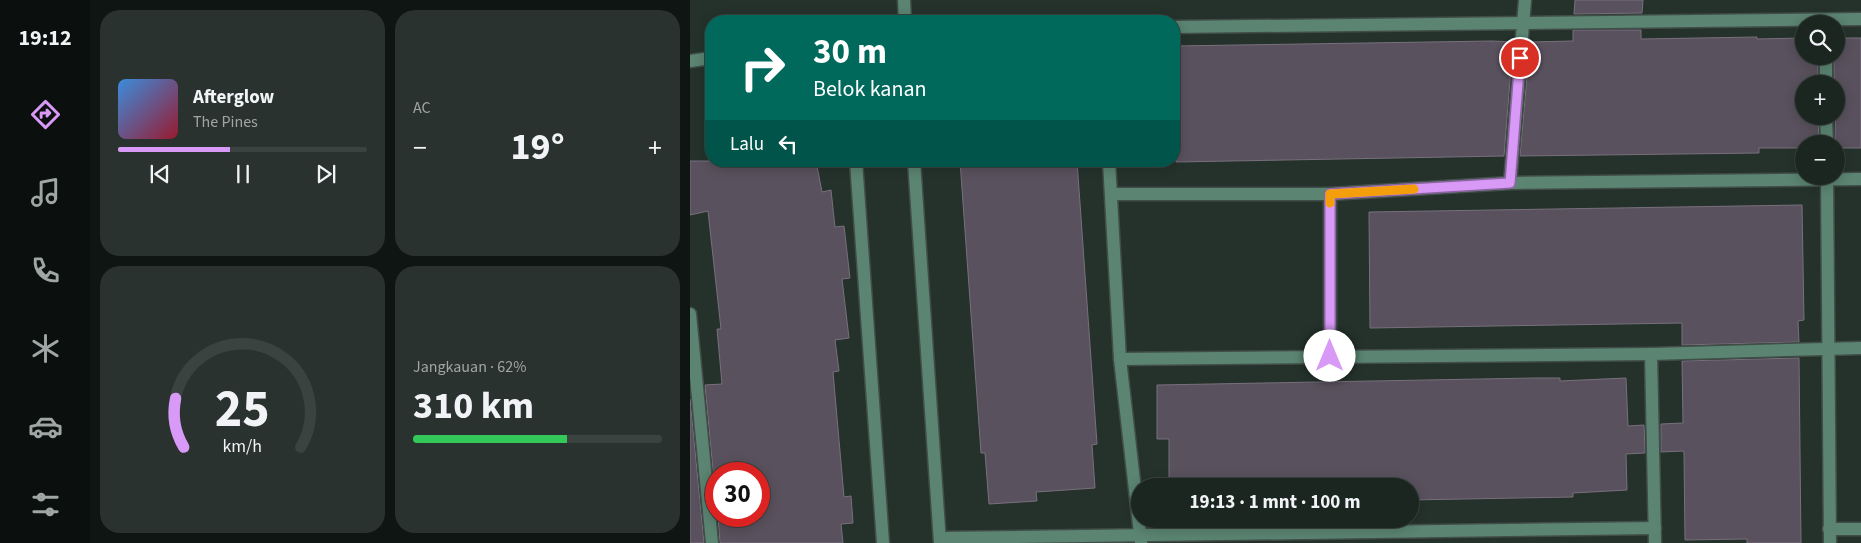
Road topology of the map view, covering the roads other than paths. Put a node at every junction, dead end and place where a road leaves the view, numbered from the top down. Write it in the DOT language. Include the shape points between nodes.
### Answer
graph roads {
  1 [pos="904,0"];
  2 [pos="1525,0"];
  3 [pos="905,15"];
  4 [pos="1861,19"];
  5 [pos="1845,20"];
  6 [pos="1523,22"];
  7 [pos="1795,22"];
  8 [pos="1180,27"];
  9 [pos="705,59"];
  10 [pos="690,61"];
  11 [pos="856,167"];
  12 [pos="914,167"];
  13 [pos="1110,167"];
  14 [pos="1795,179"];
  15 [pos="1845,179"];
  16 [pos="1861,180"];
  17 [pos="1510,183"];
  18 [pos="1827,185"];
  19 [pos="1112,194"];
  20 [pos="1330,194"];
  21 [pos="690,314"];
  22 [pos="1861,348"];
  23 [pos="1826,349"];
  24 [pos="1651,354"];
  25 [pos="1330,356"];
  26 [pos="1120,358"];
  27 [pos="696,440"];
  28 [pos="1655,528"];
  29 [pos="1829,529"];
  30 [pos="1861,529"];
  31 [pos="1141,539"];
  32 [pos="940,540"];
  33 [pos="712,543"];
  34 [pos="883,543"];
  35 [pos="1655,543"];
  36 [pos="1830,543"];
  1 -- 3 [label="street"];
  2 -- 6 [label="street"];
  4 -- 5 [label="street"];
  6 -- 7 [label="street"];
  6 -- 8 [label="street"];
  6 -- 17 [label="street"];
  9 -- 10 [label="street"];
  11 -- 34 [label="street"];
  12 -- 32 [label="street"];
  13 -- 19 [label="street"];
  14 -- 17 [label="street"];
  15 -- 16 [label="street"];
  17 -- 20 [label="street"];
  18 -- 23 [label="street"];
  19 -- 20 [label="street"];
  19 -- 26 [label="street"];
  20 -- 25 [label="street"];
  21 -- 27 [label="street"];
  22 -- 23 [label="street"];
  23 -- 24 [label="street"];
  23 -- 29 [label="street"];
  24 -- 25 [label="street"];
  24 -- 28 [label="street"];
  25 -- 26 [label="street"];
  26 -- 31 [label="street"];
  27 -- 33 [label="street"];
  28 -- 31 [label="street"];
  28 -- 35 [label="street"];
  29 -- 30 [label="street"];
  29 -- 36 [label="street"];
  31 -- 32 [label="street"];
}
